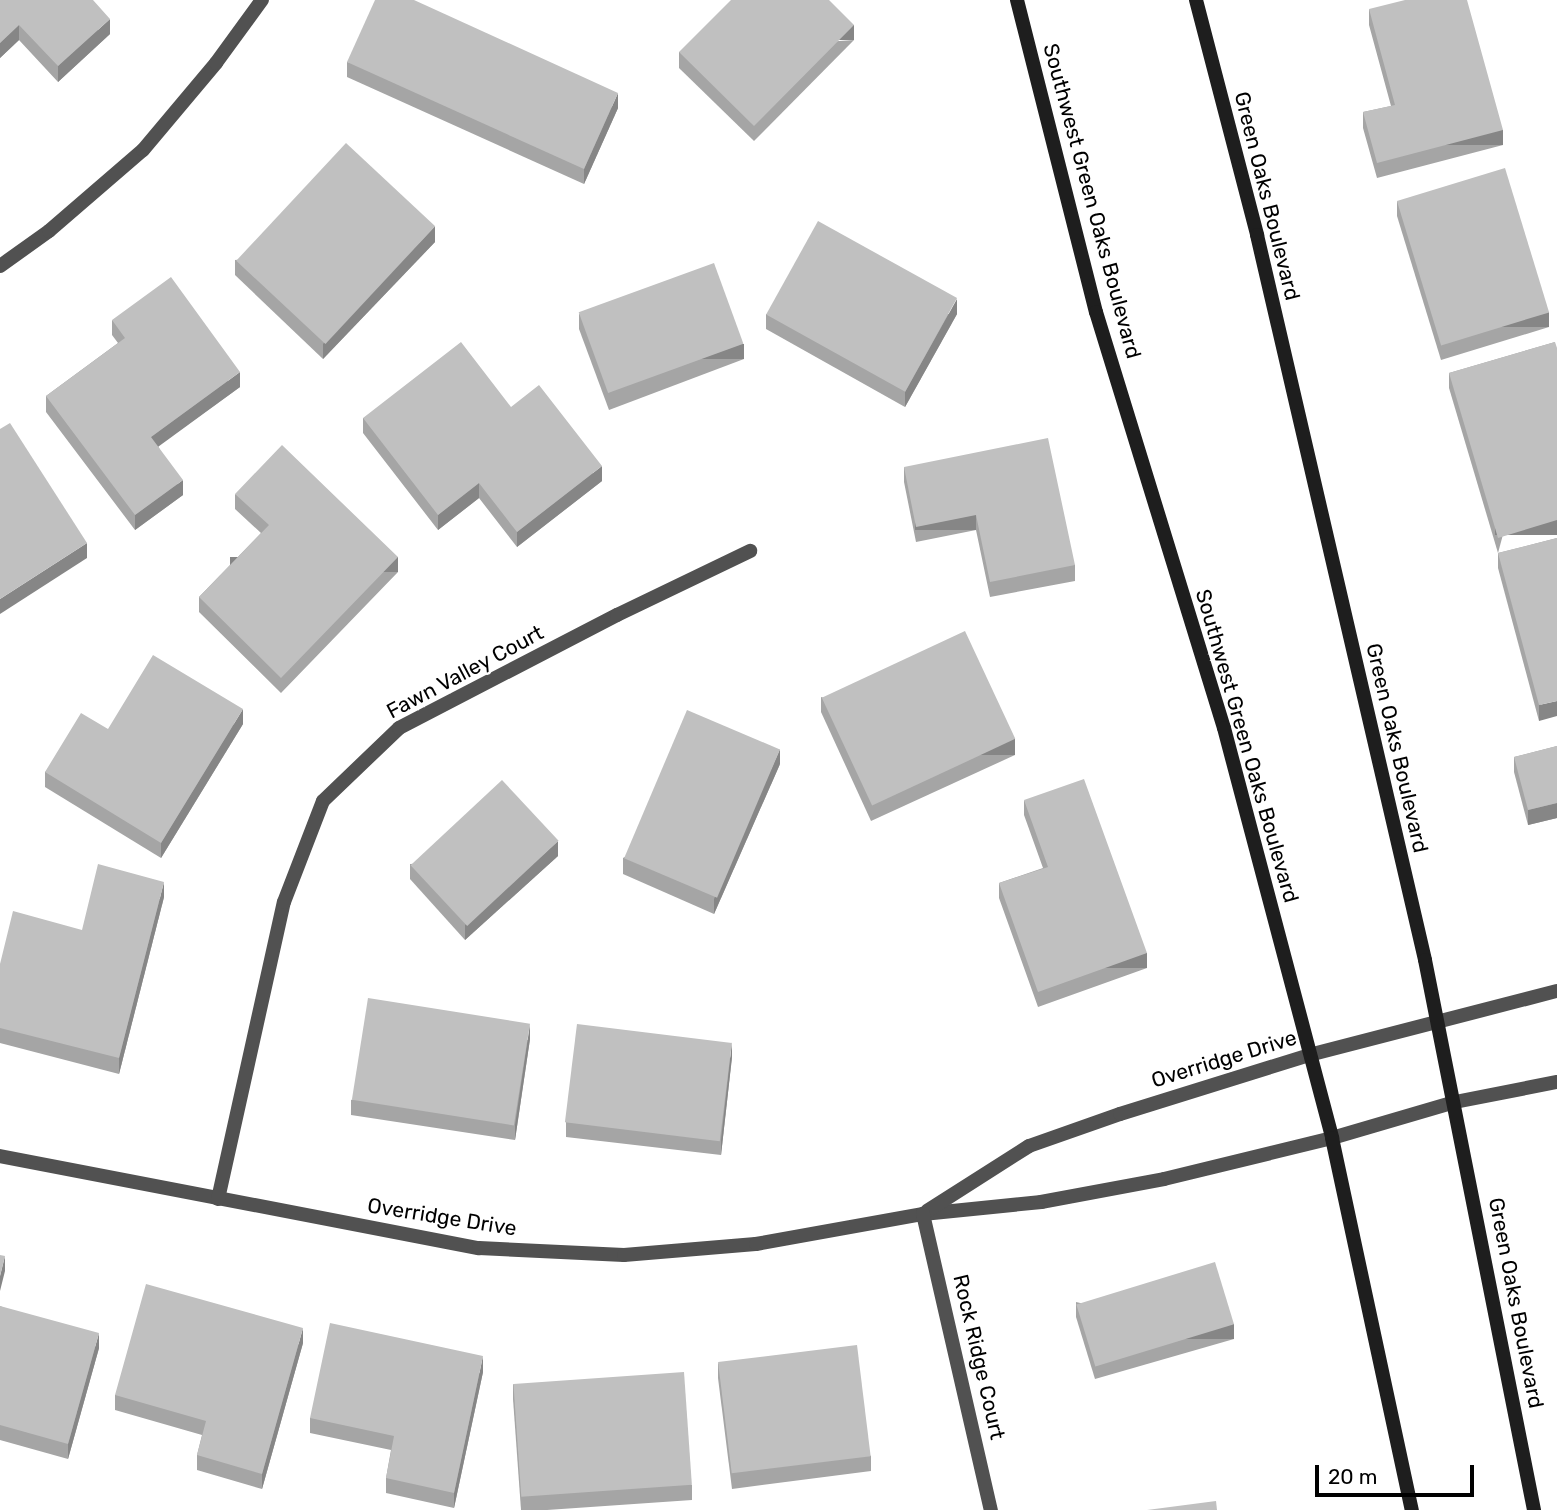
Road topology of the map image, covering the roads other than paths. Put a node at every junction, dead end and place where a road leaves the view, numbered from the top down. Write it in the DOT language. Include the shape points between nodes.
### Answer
graph roads {
  1 [pos="262,0"];
  2 [pos="1017,0"];
  3 [pos="1196,0"];
  4 [pos="0,266"];
  5 [pos="750,551"];
  6 [pos="1557,991"];
  7 [pos="1436,1024"];
  8 [pos="1309,1055"];
  9 [pos="1557,1082"];
  10 [pos="1455,1102"];
  11 [pos="1332,1138"];
  12 [pos="0,1156"];
  13 [pos="218,1199"];
  14 [pos="923,1213"];
  15 [pos="991,1510"];
  16 [pos="1412,1510"];
  17 [pos="1534,1510"];
  1 -- 4 [label="street" via="143,150 49,231"];
  2 -- 8 [label="main road, Southwest Green Oaks Boulevard" via="1096,312 1224,728"];
  3 -- 7 [label="main road, Green Oaks Boulevard" via="1257,234"];
  5 -- 13 [label="street, Fawn Valley Court" via="399,728 323,800 284,902"];
  6 -- 7 [label="street, Overridge Drive"];
  7 -- 8 [label="street, Overridge Drive"];
  7 -- 10 [label="main road, Green Oaks Boulevard"];
  8 -- 11 [label="main road, Southwest Green Oaks Boulevard"];
  8 -- 14 [label="street, Overridge Drive" via="1029,1146"];
  9 -- 10 [label="street, Overridge Drive"];
  10 -- 11 [label="street, Overridge Drive"];
  10 -- 17 [label="main road, Green Oaks Boulevard"];
  11 -- 14 [label="street, Overridge Drive" via="1164,1179 1041,1202"];
  11 -- 16 [label="main road, Southwest Green Oaks Boulevard"];
  12 -- 13 [label="street, Overridge Drive"];
  13 -- 14 [label="street, Overridge Drive" via="479,1248 624,1255 756,1244"];
  14 -- 15 [label="street, Rock Ridge Court"];
}
